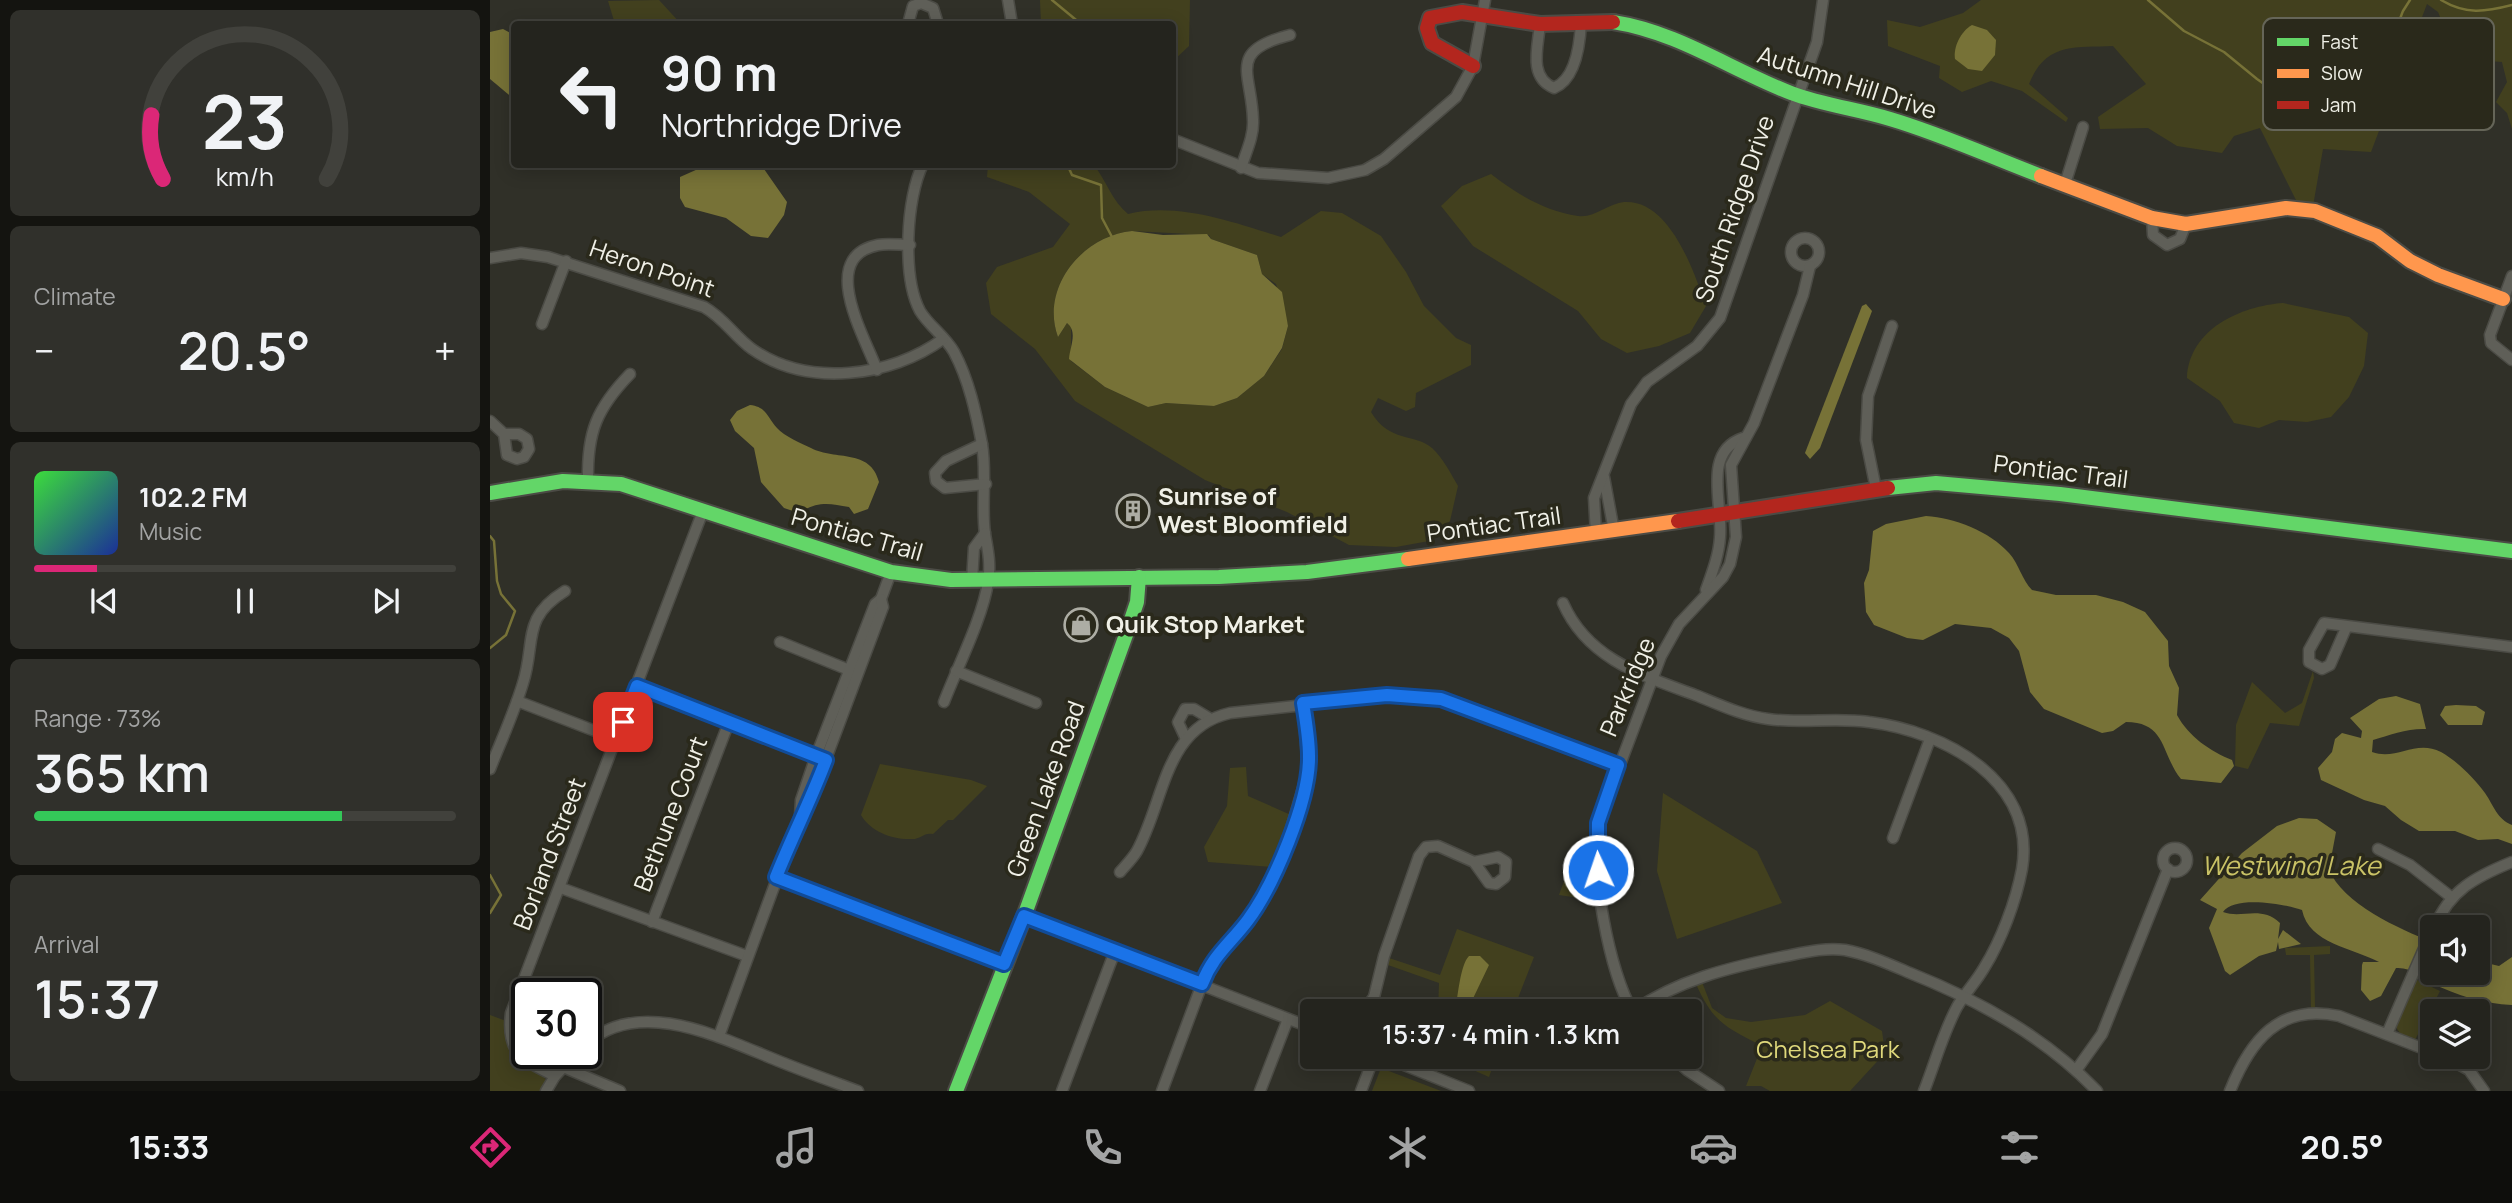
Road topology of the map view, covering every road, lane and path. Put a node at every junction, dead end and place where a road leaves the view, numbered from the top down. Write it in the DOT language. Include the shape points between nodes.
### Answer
graph roads {
  1 [pos="1008,0"];
  2 [pos="1823,0"];
  3 [pos="1484,7"];
  4 [pos="909,21"];
  5 [pos="937,21"];
  6 [pos="1012,21"];
  7 [pos="1581,22"];
  8 [pos="1540,24"];
  9 [pos="1290,36"];
  10 [pos="1473,66"];
  11 [pos="1797,95"];
  12 [pos="2083,127"];
  13 [pos="1176,141"];
  14 [pos="922,168"];
  15 [pos="1241,168"];
  16 [pos="2065,184"];
  17 [pos="2152,218"];
  18 [pos="2186,224"];
  19 [pos="910,244"];
  20 [pos="490,258"];
  21 [pos="566,261"];
  22 [pos="1810,266"];
  23 [pos="2512,276"];
  24 [pos="2503,299"];
  25 [pos="542,324"];
  26 [pos="1892,326"];
  27 [pos="943,339"];
  28 [pos="2512,360"];
  29 [pos="877,370"];
  30 [pos="630,374"];
  31 [pos="490,421"];
  32 [pos="504,434"];
  33 [pos="1743,438"];
  34 [pos="982,444"];
  35 [pos="1604,477"];
  36 [pos="588,480"];
  37 [pos="986,484"];
  38 [pos="1876,489"];
  39 [pos="490,493"];
  40 [pos="1735,510"];
  41 [pos="703,511"];
  42 [pos="1719,513"];
  43 [pos="1614,531"];
  44 [pos="985,533"];
  45 [pos="1596,534"];
  46 [pos="2512,551"];
  47 [pos="891,572"];
  48 [pos="1139,578"];
  49 [pos="972,581"];
  50 [pos="989,581"];
  51 [pos="565,591"];
  52 [pos="1705,594"];
  53 [pos="1563,603"];
  54 [pos="2346,628"];
  55 [pos="780,642"];
  56 [pos="2512,647"];
  57 [pos="853,671"];
  58 [pos="956,671"];
  59 [pos="1651,680"];
  60 [pos="637,686"];
  61 [pos="517,701"];
  62 [pos="944,702"];
  63 [pos="1036,703"];
  64 [pos="1303,703"];
  65 [pos="1209,718"];
  66 [pos="729,722"];
  67 [pos="1185,737"];
  68 [pos="616,739"];
  69 [pos="1930,739"];
  70 [pos="821,758"];
  71 [pos="1618,765"];
  72 [pos="490,769"];
  73 [pos="1893,838"];
  74 [pos="2378,849"];
  75 [pos="1474,862"];
  76 [pos="2512,862"];
  77 [pos="2168,869"];
  78 [pos="1120,872"];
  79 [pos="776,877"];
  80 [pos="561,888"];
  81 [pos="2451,897"];
  82 [pos="2441,915"];
  83 [pos="1024,916"];
  84 [pos="652,922"];
  85 [pos="1115,951"];
  86 [pos="747,956"];
  87 [pos="2420,958"];
  88 [pos="1004,964"];
  89 [pos="1202,984"];
  90 [pos="1374,997"];
  91 [pos="1963,997"];
  92 [pos="1627,999"];
  93 [pos="1653,999"];
  94 [pos="1288,1019"];
  95 [pos="1300,1024"];
  96 [pos="2387,1034"];
  97 [pos="602,1035"];
  98 [pos="719,1036"];
  99 [pos="2420,1047"];
  100 [pos="561,1069"];
  101 [pos="568,1069"];
  102 [pos="1369,1069"];
  103 [pos="1414,1069"];
  104 [pos="1686,1069"];
  105 [pos="2077,1069"];
  106 [pos="2467,1069"];
  107 [pos="555,1076"];
  108 [pos="546,1091"];
  109 [pos="620,1091"];
  110 [pos="858,1091"];
  111 [pos="956,1091"];
  112 [pos="1062,1091"];
  113 [pos="1161,1091"];
  114 [pos="1260,1091"];
  115 [pos="1361,1091"];
  116 [pos="1469,1091"];
  117 [pos="1719,1091"];
  118 [pos="1924,1091"];
  119 [pos="2097,1091"];
  120 [pos="2230,1091"];
  121 [pos="2484,1091"];
  1 -- 6 [label="street"];
  2 -- 11 [label="street, South Ridge Drive" via="1817,42"];
  3 -- 8 [label="main road, Autumn Hill Drive"];
  3 -- 10 [label="street"];
  3 -- 10 [label="main road, Autumn Hill Drive" via="1444,13 1430,18 1426,25 1431,44"];
  4 -- 5 [label="street" via="913,6 921,3 933,8"];
  7 -- 8 [label="main road, Autumn Hill Drive"];
  7 -- 8 [label="street" via="1570,73 1564,84 1554,88 1542,83 1537,73"];
  7 -- 11 [label="main road, Autumn Hill Drive" via="1617,22 1657,32"];
  9 -- 15 [label="street" via="1265,42 1253,52 1245,75 1252,135"];
  10 -- 15 [label="street" via="1456,97 1365,170 1328,178"];
  11 -- 16 [label="main road, Autumn Hill Drive" via="1891,119"];
  11 -- 35 [label="street, South Ridge Drive" via="1720,318 1697,346 1639,391"];
  12 -- 16 [label="street"];
  13 -- 15 [label="street"];
  14 -- 19 [label="street" via="914,188"];
  16 -- 17 [label="main road, Autumn Hill Drive"];
  17 -- 18 [label="main road, Autumn Hill Drive"];
  17 -- 18 [label="street, Autumn Hill Drive" via="2153,235 2167,245 2180,239"];
  18 -- 24 [label="main road, Autumn Hill Drive" via="2286,208 2315,211 2377,236 2438,275"];
  19 -- 27 [label="street" via="913,293"];
  19 -- 29 [label="street" via="865,249 846,273 847,291"];
  20 -- 21 [label="street, Heron Point" via="521,253"];
  21 -- 25 [label="street"];
  21 -- 29 [label="street, Heron Point" via="704,307 770,359 821,372"];
  22 -- 33 [label="street" via="1754,423"];
  23 -- 24 [label="street"];
  24 -- 28 [label="street" via="2491,343"];
  26 -- 38 [label="street" via="1868,396 1866,440"];
  27 -- 29 [label="street, Heron Point" via="915,357"];
  27 -- 34 [label="street" via="965,377"];
  30 -- 36 [label="street" via="606,399 596,423"];
  31 -- 32 [label="street"];
  33 -- 40 [label="street, Parkridge" via="1731,465"];
  33 -- 42 [label="street, Parkridge" via="1732,442 1718,464"];
  34 -- 37 [label="street"];
  34 -- 37 [label="street" via="946,461 934,473 945,488"];
  35 -- 43 [label="street"];
  35 -- 45 [label="street, South Ridge Drive" via="1594,498"];
  36 -- 39 [label="main road, Pontiac Trail"];
  36 -- 41 [label="main road, Pontiac Trail" via="621,484"];
  37 -- 44 [label="street"];
  38 -- 40 [label="main road, Pontiac Trail"];
  38 -- 46 [label="main road, Pontiac Trail" via="1936,483 2020,490"];
  40 -- 42 [label="main road, Pontiac Trail"];
  40 -- 52 [label="street, Parkridge" via="1730,564"];
  41 -- 47 [label="main road, Pontiac Trail"];
  41 -- 60 [label="street, Borland Street"];
  42 -- 43 [label="main road, Pontiac Trail"];
  42 -- 52 [label="street, Parkridge" via="1720,536"];
  43 -- 45 [label="main road, Pontiac Trail"];
  44 -- 49 [label="street" via="974,548"];
  44 -- 50 [label="street"];
  45 -- 48 [label="main road, Pontiac Trail" via="1284,574"];
  47 -- 49 [label="main road, Pontiac Trail"];
  47 -- 57 [label="street"];
  48 -- 50 [label="main road, Pontiac Trail"];
  48 -- 83 [label="main road, Green Lake Road" via="1127,632"];
  49 -- 50 [label="main road, Pontiac Trail"];
  50 -- 58 [label="street"];
  51 -- 61 [label="street" via="546,603 535,622"];
  52 -- 59 [label="street, Parkridge" via="1679,624"];
  53 -- 59 [label="street" via="1580,633 1600,653"];
  54 -- 54 [label="street" via="2330,623 2320,626 2309,650 2309,663 2322,669 2330,665"];
  54 -- 56 [label="street"];
  55 -- 57 [label="street"];
  57 -- 70 [label="street"];
  58 -- 62 [label="street"];
  58 -- 63 [label="street"];
  59 -- 69 [label="street" via="1765,719 1869,722"];
  59 -- 71 [label="street, Parkridge"];
  60 -- 66 [label="street"];
  60 -- 68 [label="street, Borland Street"];
  61 -- 68 [label="street"];
  61 -- 72 [label="street"];
  64 -- 65 [label="street"];
  64 -- 71 [label="street" via="1387,695 1441,699"];
  64 -- 89 [label="street" via="1308,771 1290,832 1266,895 1216,956"];
  65 -- 67 [label="street"];
  65 -- 67 [label="street" via="1185,709 1178,722"];
  66 -- 70 [label="street"];
  66 -- 84 [label="street, Bethune Court"];
  67 -- 78 [label="street" via="1137,852"];
  68 -- 80 [label="street, Borland Street"];
  69 -- 73 [label="street"];
  69 -- 91 [label="street" via="1972,758 1997,780 2015,811 2022,847 2022,869 1995,948"];
  70 -- 79 [label="street" via="801,800 800,816"];
  71 -- 92 [label="street, Parkridge" via="1598,823 1595,850 1617,979"];
  74 -- 81 [label="street" via="2410,865"];
  75 -- 90 [label="street" via="1438,846 1426,847 1419,856"];
  76 -- 81 [label="street" via="2475,877"];
  77 -- 105 [label="street" via="2102,1034"];
  79 -- 86 [label="street"];
  79 -- 88 [label="street"];
  80 -- 84 [label="street"];
  80 -- 107 [label="street, Borland Street" via="516,999 510,1027 517,1053"];
  81 -- 82 [label="street"];
  83 -- 85 [label="street"];
  83 -- 88 [label="main road, Green Lake Road"];
  84 -- 86 [label="street"];
  85 -- 89 [label="street"];
  85 -- 112 [label="street"];
  86 -- 98 [label="street"];
  87 -- 96 [label="street"];
  88 -- 111 [label="main road, Green Lake Road"];
  89 -- 94 [label="street"];
  89 -- 113 [label="street"];
  91 -- 93 [label="street" via="1868,957 1828,949 1700,976"];
  91 -- 105 [label="street" via="2042,1041"];
  91 -- 118 [label="street"];
  94 -- 95 [label="street"];
  94 -- 114 [label="street"];
  96 -- 99 [label="street"];
  96 -- 120 [label="street" via="2327,1013 2284,1021 2258,1038"];
  97 -- 98 [label="street" via="650,1023 687,1026"];
  98 -- 110 [label="street"];
  100 -- 107 [label="street"];
  101 -- 109 [label="street"];
  102 -- 115 [label="street"];
  103 -- 116 [label="street"];
  104 -- 117 [label="street"];
  105 -- 119 [label="street"];
  106 -- 121 [label="street"];
  107 -- 108 [label="street"];
}
